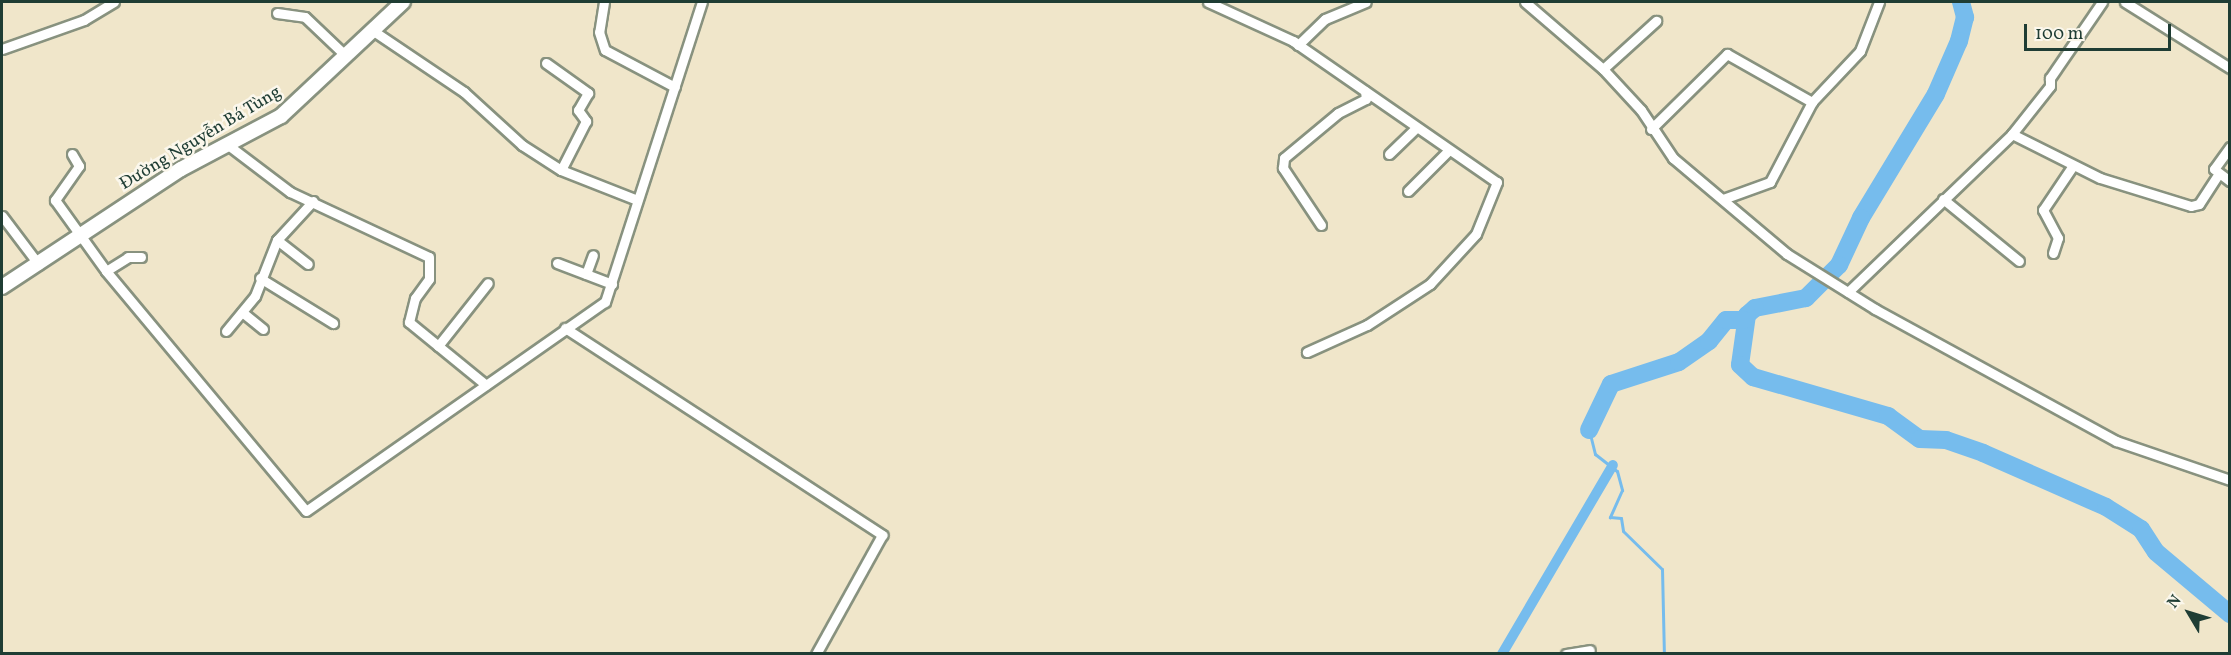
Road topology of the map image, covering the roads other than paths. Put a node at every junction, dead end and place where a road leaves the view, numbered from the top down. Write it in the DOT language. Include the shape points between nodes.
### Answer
graph roads {
  1 [pos="114,2"];
  2 [pos="403,2"];
  3 [pos="604,2"];
  4 [pos="702,2"];
  5 [pos="1208,2"];
  6 [pos="1366,2"];
  7 [pos="1525,2"];
  8 [pos="1879,2"];
  9 [pos="2102,2"];
  10 [pos="2125,2"];
  11 [pos="278,13"];
  12 [pos="1656,21"];
  13 [pos="372,30"];
  14 [pos="1298,45"];
  15 [pos="2,49"];
  16 [pos="346,56"];
  17 [pos="546,63"];
  18 [pos="2229,68"];
  19 [pos="1603,69"];
  20 [pos="675,87"];
  21 [pos="1365,91"];
  22 [pos="1812,102"];
  23 [pos="1416,128"];
  24 [pos="1651,129"];
  25 [pos="2012,134"];
  26 [pos="228,145"];
  27 [pos="2229,147"];
  28 [pos="1449,150"];
  29 [pos="72,154"];
  30 [pos="1389,154"];
  31 [pos="2072,167"];
  32 [pos="561,170"];
  33 [pos="2218,175"];
  34 [pos="2229,181"];
  35 [pos="1408,191"];
  36 [pos="1723,199"];
  37 [pos="1943,199"];
  38 [pos="637,200"];
  39 [pos="313,201"];
  40 [pos="2,216"];
  41 [pos="1321,225"];
  42 [pos="81,238"];
  43 [pos="277,240"];
  44 [pos="2053,253"];
  45 [pos="593,255"];
  46 [pos="141,257"];
  47 [pos="2019,261"];
  48 [pos="557,263"];
  49 [pos="308,264"];
  50 [pos="39,265"];
  51 [pos="106,271"];
  52 [pos="586,274"];
  53 [pos="260,279"];
  54 [pos="489,283"];
  55 [pos="612,284"];
  56 [pos="2,287"];
  57 [pos="1844,290"];
  58 [pos="242,312"];
  59 [pos="333,323"];
  60 [pos="566,328"];
  61 [pos="263,329"];
  62 [pos="226,331"];
  63 [pos="438,346"];
  64 [pos="1307,352"];
  65 [pos="486,385"];
  66 [pos="2229,480"];
  67 [pos="1590,650"];
  68 [pos="816,654"];
  69 [pos="1566,654"];
  1 -- 15 [label="street" via="84,20"];
  2 -- 13 [label="main road, Đường Nguyễn Bá Tùng"];
  3 -- 20 [label="street" via="599,32 605,50"];
  4 -- 20 [label="street"];
  5 -- 14 [label="street"];
  6 -- 14 [label="street" via="1325,18"];
  7 -- 19 [label="street" via="1543,8"];
  8 -- 22 [label="street" via="1860,51"];
  9 -- 25 [label="street" via="2050,78 2050,86"];
  10 -- 18 [label="street"];
  11 -- 16 [label="street" via="305,17"];
  12 -- 19 [label="street"];
  13 -- 16 [label="main road, Đường Nguyễn Bá Tùng"];
  13 -- 32 [label="street" via="464,92 515,140"];
  14 -- 21 [label="street"];
  16 -- 26 [label="main road, Đường Nguyễn Bá Tùng" via="281,116"];
  17 -- 32 [label="street" via="588,93 578,110 586,121"];
  19 -- 24 [label="street" via="1641,110"];
  20 -- 38 [label="street"];
  21 -- 23 [label="street"];
  21 -- 41 [label="street" via="1366,99 1338,113 1284,158 1283,168"];
  22 -- 24 [label="street" via="1727,54"];
  22 -- 36 [label="street" via="1770,182"];
  23 -- 28 [label="street"];
  23 -- 30 [label="street"];
  24 -- 36 [label="street" via="1673,158"];
  25 -- 31 [label="street"];
  25 -- 37 [label="street"];
  26 -- 39 [label="street" via="279,185"];
  26 -- 42 [label="main road, Đường Nguyễn Bá Tùng" via="145,191"];
  27 -- 33 [label="street" via="2214,169"];
  28 -- 35 [label="street"];
  28 -- 64 [label="street" via="1497,182 1476,234 1412,297 1367,325"];
  29 -- 42 [label="street" via="80,166 55,200"];
  31 -- 33 [label="street" via="2191,206 2199,204"];
  31 -- 44 [label="street" via="2043,210 2058,238"];
  32 -- 38 [label="street"];
  33 -- 34 [label="street"];
  36 -- 57 [label="street" via="1786,254"];
  37 -- 47 [label="street"];
  37 -- 57 [label="street"];
  38 -- 55 [label="street"];
  39 -- 43 [label="street"];
  39 -- 63 [label="street" via="429,257 429,279 414,298 409,322"];
  40 -- 50 [label="street"];
  42 -- 50 [label="main road, Đường Nguyễn Bá Tùng"];
  42 -- 51 [label="street"];
  43 -- 49 [label="street"];
  43 -- 53 [label="street"];
  45 -- 52 [label="street"];
  46 -- 51 [label="street" via="128,257"];
  48 -- 52 [label="street"];
  50 -- 56 [label="main road, Đường Nguyễn Bá Tùng"];
  51 -- 65 [label="street" via="306,511"];
  52 -- 55 [label="street"];
  53 -- 58 [label="street"];
  53 -- 59 [label="street"];
  54 -- 63 [label="street"];
  55 -- 60 [label="street" via="605,302"];
  57 -- 66 [label="street" via="2116,441"];
  58 -- 61 [label="street"];
  58 -- 62 [label="street"];
  60 -- 65 [label="street"];
  60 -- 68 [label="street" via="882,535"];
  63 -- 65 [label="street"];
  67 -- 69 [label="street"];
}
